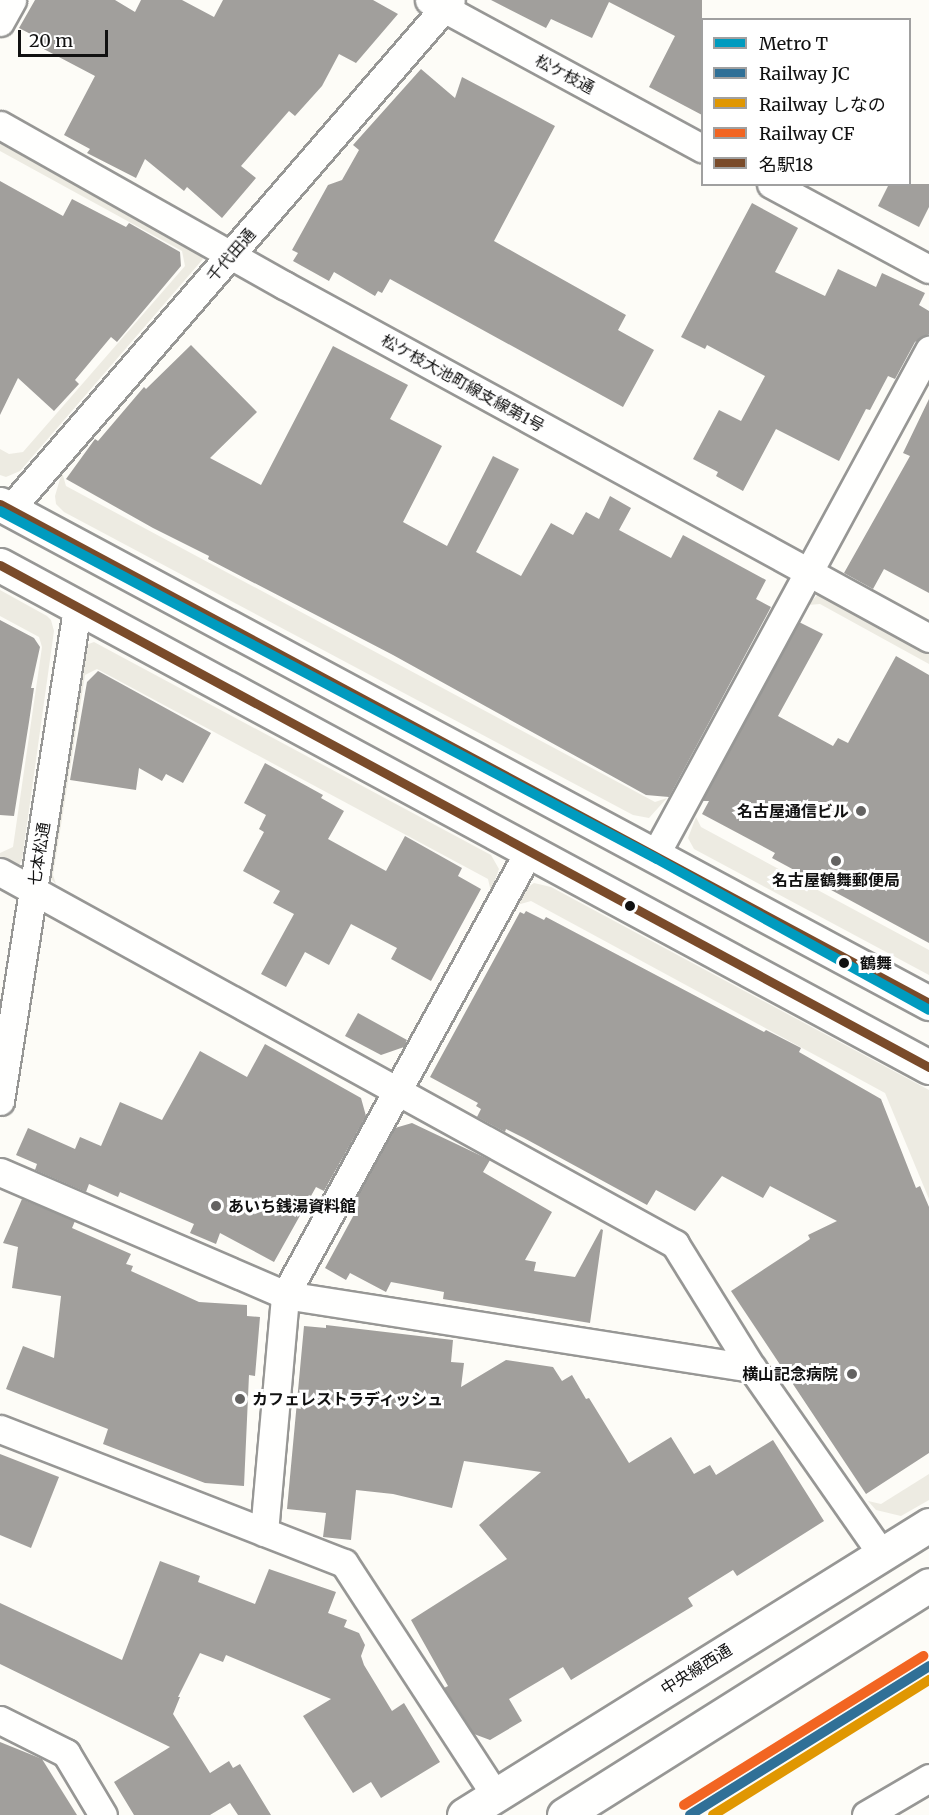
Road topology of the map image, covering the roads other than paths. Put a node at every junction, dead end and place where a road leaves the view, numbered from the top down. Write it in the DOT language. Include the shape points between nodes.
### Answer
graph roads {
  1 [pos="12,0"];
  2 [pos="441,3"];
  3 [pos="0,22"];
  4 [pos="0,124"];
  5 [pos="701,147"];
  6 [pos="775,186"];
  7 [pos="231,256"];
  8 [pos="929,269"];
  9 [pos="929,350"];
  10 [pos="3,512"];
  11 [pos="0,565"];
  12 [pos="808,572"];
  13 [pos="77,607"];
  14 [pos="929,638"];
  15 [pos="529,851"];
  16 [pos="655,855"];
  17 [pos="0,872"];
  18 [pos="33,892"];
  19 [pos="929,1003"];
  20 [pos="929,1066"];
  21 [pos="397,1092"];
  22 [pos="0,1101"];
  23 [pos="0,1172"];
  24 [pos="285,1295"];
  25 [pos="752,1368"];
  26 [pos="0,1429"];
  27 [pos="929,1525"];
  28 [pos="264,1532"];
  29 [pos="881,1553"];
  30 [pos="929,1585"];
  31 [pos="0,1720"];
  32 [pos="929,1778"];
  33 [pos="495,1795"];
  34 [pos="103,1815"];
  35 [pos="464,1815"];
  36 [pos="564,1815"];
  37 [pos="866,1815"];
  1 -- 3 [label="street"];
  2 -- 5 [label="street, 松ケ枝通"];
  2 -- 7 [label="street, 千代田通"];
  4 -- 7 [label="street, 松ケ枝大池町線支線第1号"];
  6 -- 8 [label="street"];
  7 -- 10 [label="street, 千代田通"];
  7 -- 12 [label="street, 松ケ枝大池町線支線第1号"];
  9 -- 12 [label="street"];
  10 -- 16 [label="street"];
  11 -- 13 [label="street"];
  12 -- 14 [label="street, 松ケ枝大池町線支線第1号"];
  12 -- 16 [label="street"];
  13 -- 15 [label="street"];
  13 -- 18 [label="street, 七本松通"];
  15 -- 20 [label="street"];
  15 -- 21 [label="street"];
  16 -- 19 [label="street"];
  17 -- 18 [label="street"];
  18 -- 21 [label="street"];
  18 -- 22 [label="street, 七本松通"];
  21 -- 24 [label="street"];
  21 -- 25 [label="street" via="675,1244"];
  23 -- 24 [label="street"];
  24 -- 25 [label="street"];
  24 -- 28 [label="street"];
  25 -- 29 [label="street"];
  26 -- 28 [label="street"];
  27 -- 29 [label="street, 中央線西通"];
  28 -- 33 [label="street" via="344,1563"];
  29 -- 33 [label="street, 中央線西通"];
  30 -- 36 [label="street"];
  31 -- 34 [label="street" via="66,1753"];
  32 -- 37 [label="street"];
  33 -- 35 [label="street, 中央線西通"];
}
